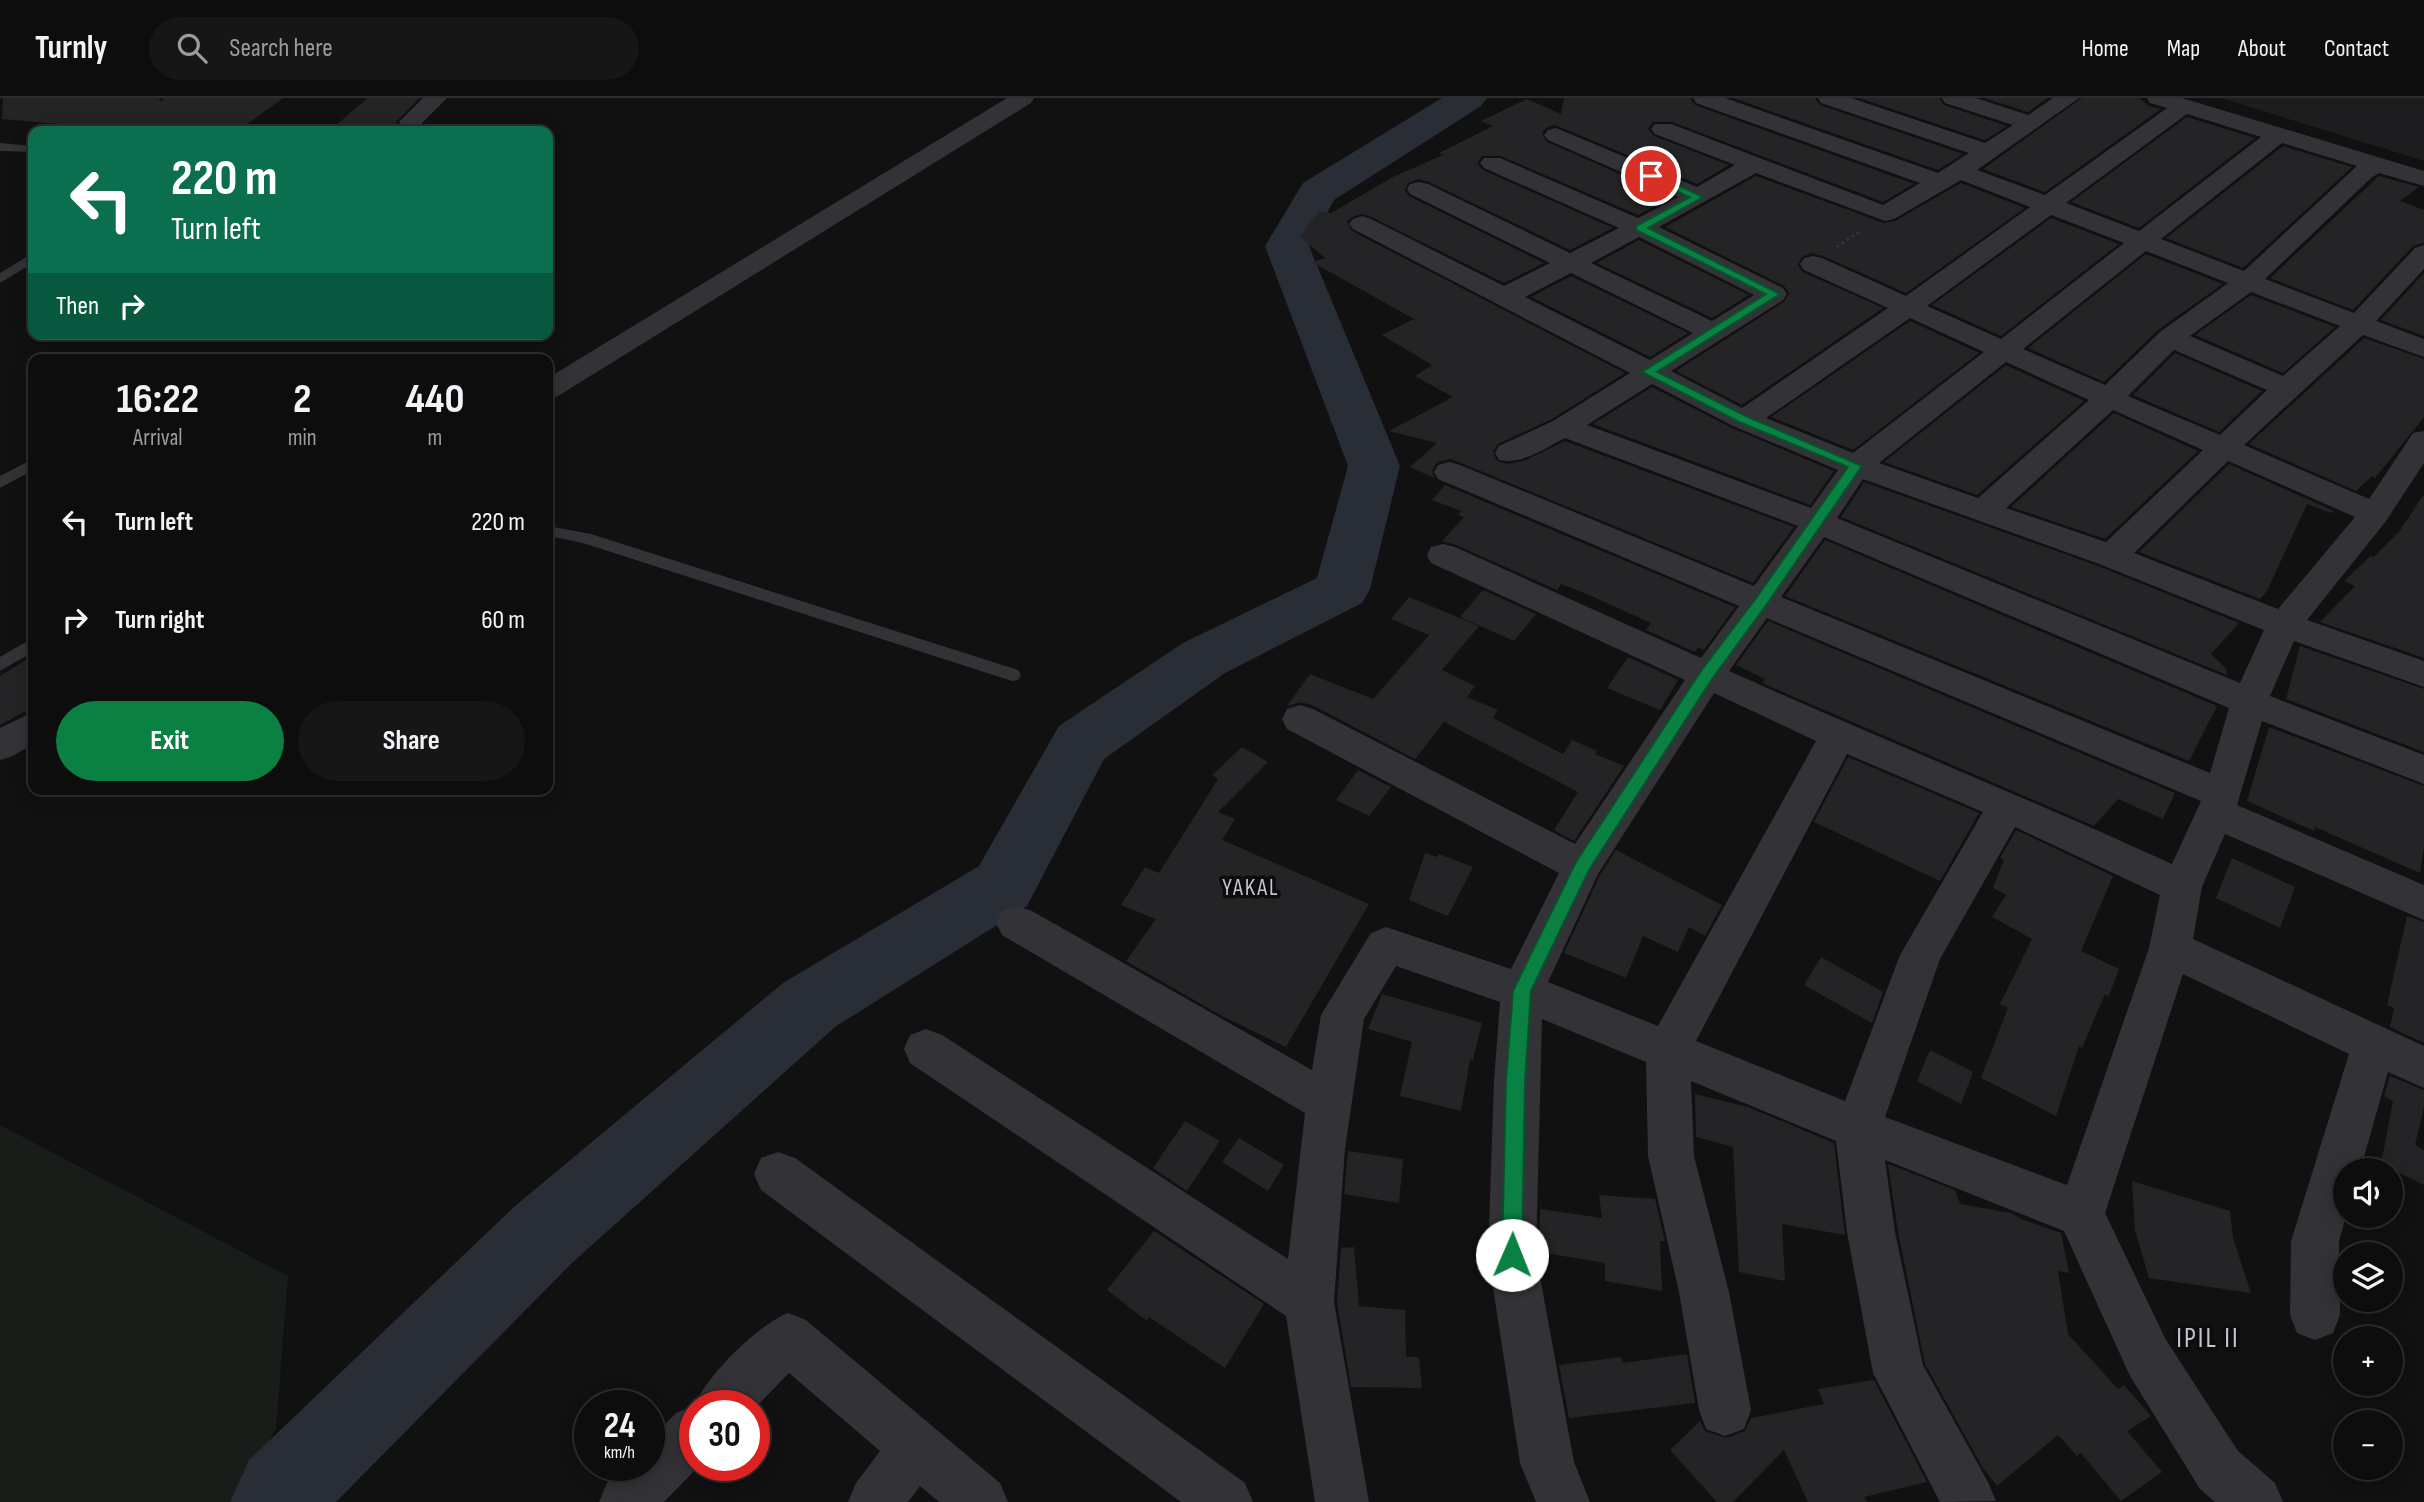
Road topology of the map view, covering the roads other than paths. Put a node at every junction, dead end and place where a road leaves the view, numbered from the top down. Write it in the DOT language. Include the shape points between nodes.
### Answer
graph roads {
  1 [pos="436,98"];
  2 [pos="1023,98"];
  3 [pos="1704,98"];
  4 [pos="1829,98"];
  5 [pos="1954,98"];
  6 [pos="2068,98"];
  7 [pos="2158,98"];
  8 [pos="2184,106"];
  9 [pos="410,122"];
  10 [pos="2030,123"];
  11 [pos="1663,128"];
  12 [pos="1556,135"];
  13 [pos="2278,135"];
  14 [pos="0,147"];
  15 [pos="28,149"];
  16 [pos="1988,152"];
  17 [pos="1492,163"];
  18 [pos="1755,163"];
  19 [pos="2377,164"];
  20 [pos="1950,177"];
  21 [pos="2424,179"];
  22 [pos="1419,189"];
  23 [pos="1698,197"];
  24 [pos="2047,205"];
  25 [pos="1362,224"];
  26 [pos="1640,228"];
  27 [pos="2144,243"];
  28 [pos="2424,253"];
  29 [pos="28,260"];
  30 [pos="1568,262"];
  31 [pos="1813,264"];
  32 [pos="0,279"];
  33 [pos="2246,283"];
  34 [pos="1504,297"];
  35 [pos="1908,307"];
  36 [pos="2358,325"];
  37 [pos="1712,332"];
  38 [pos="2170,338"];
  39 [pos="2424,349"];
  40 [pos="2004,350"];
  41 [pos="1648,372"];
  42 [pos="553,387"];
  43 [pos="2287,388"];
  44 [pos="2109,398"];
  45 [pos="1744,420"];
  46 [pos="1564,427"];
  47 [pos="2424,440"];
  48 [pos="2226,447"];
  49 [pos="1510,453"];
  50 [pos="1856,466"];
  51 [pos="28,467"];
  52 [pos="1449,472"];
  53 [pos="0,483"];
  54 [pos="1984,510"];
  55 [pos="2375,513"];
  56 [pos="1818,522"];
  57 [pos="553,532"];
  58 [pos="1443,555"];
  59 [pos="2111,556"];
  60 [pos="1762,601"];
  61 [pos="2284,625"];
  62 [pos="28,648"];
  63 [pos="0,665"];
  64 [pos="2424,674"];
  65 [pos="1012,675"];
  66 [pos="1707,675"];
  67 [pos="2249,702"];
  68 [pos="1300,719"];
  69 [pos="28,729"];
  70 [pos="1838,735"];
  71 [pos="0,746"];
  72 [pos="2424,770"];
  73 [pos="2218,803"];
  74 [pos="2007,806"];
  75 [pos="1582,866"];
  76 [pos="2182,887"];
  77 [pos="2424,903"];
  78 [pos="1017,923"];
  79 [pos="2170,948"];
  80 [pos="1522,991"];
  81 [pos="2374,1044"];
  82 [pos="926,1049"];
  83 [pos="1668,1051"];
  84 [pos="2424,1068"];
  85 [pos="1329,1104"];
  86 [pos="1858,1128"];
  87 [pos="778,1174"];
  88 [pos="2081,1214"];
  89 [pos="1309,1302"];
  90 [pos="2315,1315"];
  91 [pos="736,1390"];
  92 [pos="1724,1410"];
  93 [pos="916,1447"];
  94 [pos="679,1448"];
  95 [pos="1969,1501"];
  96 [pos="625,1502"];
  97 [pos="875,1502"];
  98 [pos="981,1502"];
  99 [pos="1226,1502"];
  100 [pos="1342,1502"];
  101 [pos="1563,1502"];
  102 [pos="2256,1502"];
  1 -- 9 [label="street"];
  2 -- 42 [label="street"];
  3 -- 20 [label="street"];
  4 -- 16 [label="street"];
  5 -- 10 [label="street"];
  6 -- 10 [label="street"];
  7 -- 8 [label="street"];
  8 -- 13 [label="street"];
  8 -- 24 [label="street"];
  10 -- 16 [label="street"];
  11 -- 18 [label="street"];
  12 -- 23 [label="street"];
  13 -- 19 [label="street"];
  13 -- 27 [label="street"];
  14 -- 15 [label="lane"];
  16 -- 20 [label="street"];
  17 -- 26 [label="street"];
  18 -- 20 [label="street" via="1885,214"];
  18 -- 23 [label="street"];
  19 -- 21 [label="street"];
  19 -- 33 [label="street"];
  20 -- 24 [label="street"];
  22 -- 30 [label="street"];
  23 -- 26 [label="street"];
  24 -- 27 [label="street"];
  24 -- 35 [label="street"];
  25 -- 34 [label="street"];
  26 -- 30 [label="street"];
  26 -- 37 [label="street" via="1774,294"];
  27 -- 33 [label="street"];
  27 -- 40 [label="street"];
  28 -- 36 [label="street"];
  29 -- 32 [label="lane"];
  30 -- 34 [label="street"];
  30 -- 37 [label="street"];
  31 -- 35 [label="street"];
  33 -- 36 [label="street"];
  33 -- 38 [label="street"];
  34 -- 41 [label="street"];
  35 -- 40 [label="street"];
  35 -- 45 [label="street"];
  36 -- 39 [label="street"];
  36 -- 43 [label="street"];
  37 -- 41 [label="street"];
  38 -- 43 [label="street"];
  38 -- 44 [label="street"];
  40 -- 44 [label="street"];
  40 -- 50 [label="street"];
  41 -- 45 [label="street"];
  41 -- 46 [label="street"];
  43 -- 48 [label="street"];
  44 -- 48 [label="street"];
  44 -- 54 [label="street"];
  45 -- 50 [label="street"];
  46 -- 49 [label="street"];
  46 -- 56 [label="street"];
  47 -- 55 [label="street"];
  48 -- 55 [label="street"];
  48 -- 59 [label="street"];
  50 -- 54 [label="street"];
  50 -- 56 [label="street"];
  51 -- 53 [label="lane"];
  52 -- 60 [label="street"];
  54 -- 59 [label="street"];
  55 -- 61 [label="street"];
  56 -- 60 [label="street"];
  56 -- 67 [label="street"];
  57 -- 65 [label="lane" via="585,538"];
  58 -- 66 [label="street"];
  59 -- 61 [label="street"];
  60 -- 66 [label="street"];
  60 -- 73 [label="street"];
  61 -- 64 [label="street"];
  61 -- 67 [label="street"];
  62 -- 63 [label="lane"];
  66 -- 70 [label="street"];
  66 -- 75 [label="street"];
  67 -- 72 [label="street"];
  67 -- 73 [label="street"];
  68 -- 75 [label="street"];
  69 -- 71 [label="street"];
  70 -- 74 [label="street"];
  70 -- 83 [label="street"];
  73 -- 76 [label="street"];
  73 -- 77 [label="street"];
  74 -- 76 [label="street"];
  74 -- 86 [label="street" via="1921,955"];
  75 -- 80 [label="street"];
  76 -- 79 [label="street"];
  78 -- 85 [label="street"];
  79 -- 81 [label="street"];
  79 -- 88 [label="street"];
  80 -- 83 [label="street"];
  80 -- 85 [label="street" via="1386,945 1343,1015"];
  80 -- 101 [label="street" via="1512,1255 1547,1463"];
  81 -- 84 [label="street"];
  81 -- 90 [label="street" via="2315,1241"];
  82 -- 89 [label="street"];
  83 -- 86 [label="street"];
  83 -- 92 [label="street" via="1671,1156 1704,1292"];
  85 -- 89 [label="street"];
  86 -- 88 [label="street"];
  86 -- 95 [label="street" via="1871,1232 1899,1373"];
  87 -- 99 [label="street"];
  88 -- 102 [label="street" via="2148,1358 2219,1470"];
  89 -- 100 [label="street"];
  91 -- 93 [label="street" via="788,1338"];
  93 -- 97 [label="street"];
  93 -- 98 [label="street"];
  94 -- 96 [label="street"];
}
